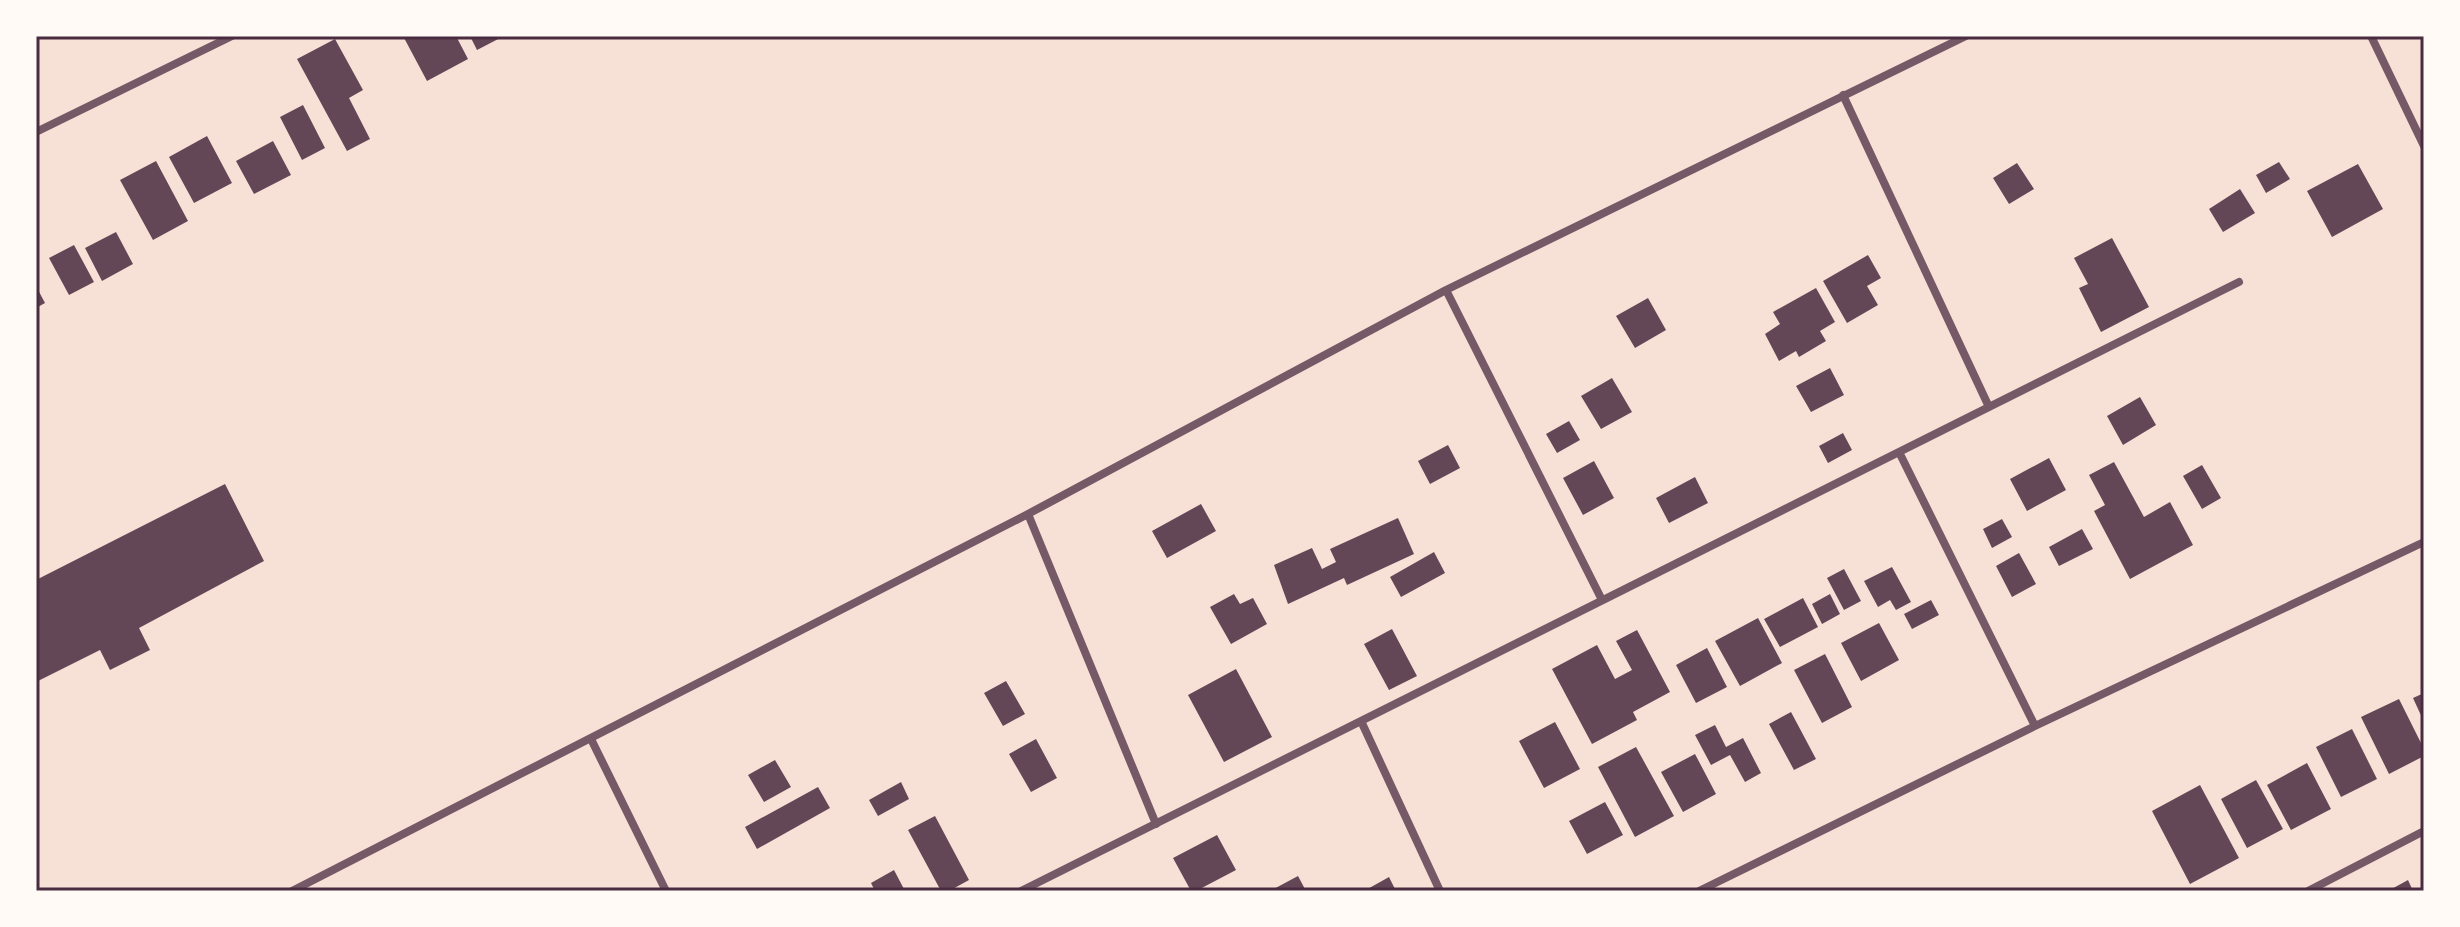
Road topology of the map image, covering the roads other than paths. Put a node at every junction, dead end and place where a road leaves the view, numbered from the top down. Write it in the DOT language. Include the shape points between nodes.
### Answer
graph roads {
  1 [pos="232,36"];
  2 [pos="1966,36"];
  3 [pos="2371,36"];
  4 [pos="1843,95"];
  5 [pos="36,132"];
  6 [pos="2424,146"];
  7 [pos="2239,282"];
  8 [pos="1446,290"];
  9 [pos="1989,407"];
  10 [pos="1899,452"];
  11 [pos="1028,514"];
  12 [pos="2424,542"];
  13 [pos="1602,600"];
  14 [pos="1361,721"];
  15 [pos="2035,726"];
  16 [pos="591,739"];
  17 [pos="1156,824"];
  18 [pos="2424,831"];
  19 [pos="292,891"];
  20 [pos="666,891"];
  21 [pos="1021,891"];
  22 [pos="1440,891"];
  23 [pos="1699,891"];
  24 [pos="2308,891"];
  1 -- 5 [label="street"];
  2 -- 4 [label="street"];
  3 -- 6 [label="street"];
  4 -- 8 [label="street"];
  4 -- 9 [label="street"];
  7 -- 9 [label="street"];
  8 -- 11 [label="street"];
  8 -- 13 [label="street"];
  9 -- 10 [label="street"];
  10 -- 13 [label="street"];
  10 -- 15 [label="street"];
  11 -- 16 [label="street"];
  11 -- 17 [label="street"];
  12 -- 15 [label="street"];
  13 -- 14 [label="street"];
  14 -- 17 [label="street"];
  14 -- 22 [label="street"];
  15 -- 23 [label="street"];
  16 -- 19 [label="street"];
  16 -- 20 [label="street"];
  17 -- 21 [label="street"];
  18 -- 24 [label="street"];
}
